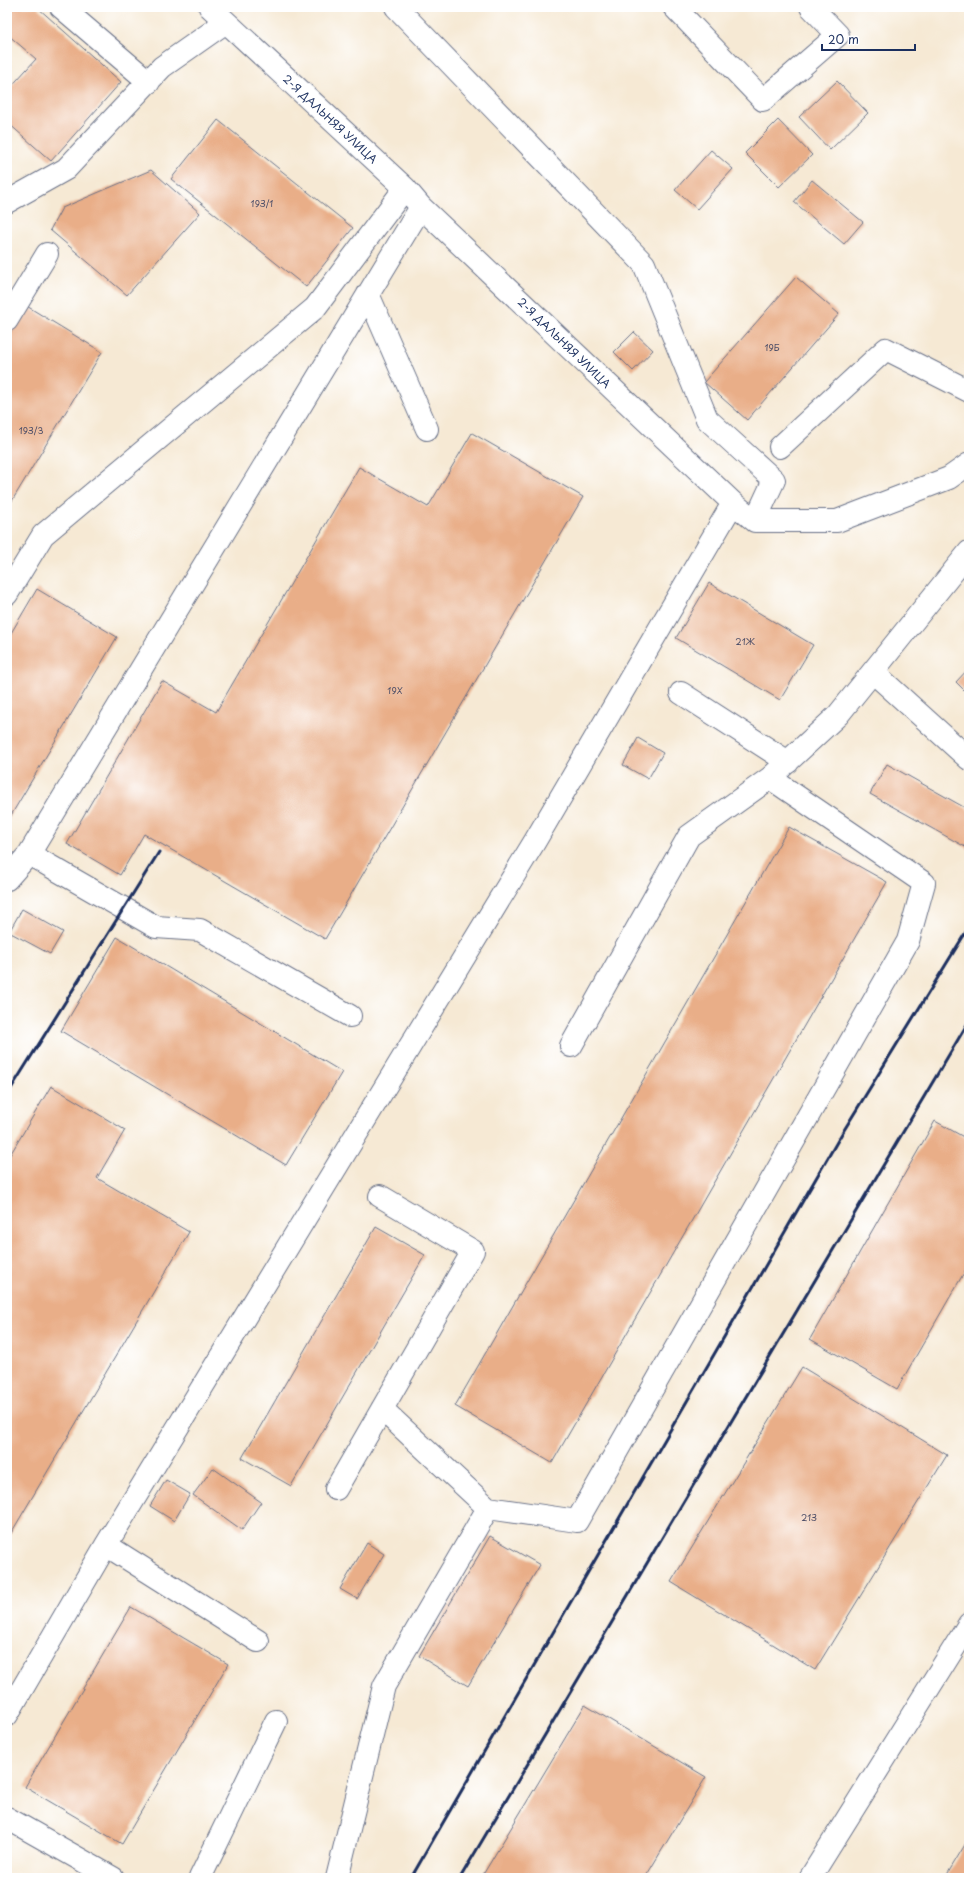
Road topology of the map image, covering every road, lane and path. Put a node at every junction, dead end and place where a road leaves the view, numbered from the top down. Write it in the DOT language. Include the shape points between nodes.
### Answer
graph roads {
  1 [pos="61,7"];
  2 [pos="210,7"];
  3 [pos="396,7"];
  4 [pos="674,7"];
  5 [pos="811,7"];
  6 [pos="226,22"];
  7 [pos="149,82"];
  8 [pos="405,188"];
  9 [pos="7,202"];
  10 [pos="421,207"];
  11 [pos="47,254"];
  12 [pos="368,294"];
  13 [pos="7,320"];
  14 [pos="969,391"];
  15 [pos="427,429"];
  16 [pos="780,447"];
  17 [pos="969,464"];
  18 [pos="732,503"];
  19 [pos="755,521"];
  20 [pos="969,552"];
  21 [pos="7,594"];
  22 [pos="873,672"];
  23 [pos="681,693"];
  24 [pos="969,759"];
  25 [pos="788,762"];
  26 [pos="770,778"];
  27 [pos="29,854"];
  28 [pos="7,878"];
  29 [pos="350,1016"];
  30 [pos="571,1046"];
  31 [pos="380,1196"];
  32 [pos="382,1409"];
  33 [pos="336,1489"];
  34 [pos="488,1508"];
  35 [pos="106,1545"];
  36 [pos="969,1624"];
  37 [pos="258,1641"];
  38 [pos="7,1715"];
  39 [pos="276,1721"];
  40 [pos="7,1818"];
  41 [pos="113,1878"];
  42 [pos="200,1878"];
  43 [pos="337,1878"];
  44 [pos="810,1878"];
  1 -- 7 [label="street"];
  2 -- 6 [label="street, 2-Я ДАЛЬНЯЯ УЛИЦА"];
  3 -- 19 [label="street" via="644,264 707,419 774,480"];
  4 -- 5 [label="street" via="763,100 838,35"];
  6 -- 7 [label="street" via="162,67"];
  6 -- 8 [label="street, 2-Я ДАЛЬНЯЯ УЛИЦА"];
  7 -- 9 [label="street" via="66,169"];
  8 -- 10 [label="street, 2-Я ДАЛЬНЯЯ УЛИЦА"];
  8 -- 21 [label="street" via="315,308 44,535"];
  10 -- 12 [label="street"];
  10 -- 18 [label="street, 2-Я ДАЛЬНЯЯ УЛИЦА"];
  11 -- 13 [label="street"];
  12 -- 15 [label="street"];
  12 -- 27 [label="street"];
  14 -- 16 [label="street" via="886,349"];
  17 -- 19 [label="street" via="949,478 838,521"];
  18 -- 19 [label="street, 2-Я ДАЛЬНЯЯ УЛИЦА"];
  18 -- 35 [label="street" via="535,841"];
  20 -- 22 [label="street"];
  22 -- 24 [label="street"];
  22 -- 25 [label="street" via="838,715"];
  23 -- 25 [label="street"];
  25 -- 26 [label="street"];
  26 -- 30 [label="street" via="689,836"];
  26 -- 34 [label="street" via="924,883 908,942 577,1521"];
  27 -- 28 [label="street"];
  27 -- 29 [label="street" via="156,926 200,930"];
  31 -- 32 [label="street" via="473,1251"];
  32 -- 33 [label="street"];
  32 -- 34 [label="street"];
  34 -- 43 [label="street" via="384,1686"];
  35 -- 37 [label="street"];
  35 -- 38 [label="street"];
  36 -- 44 [label="street"];
  39 -- 42 [label="street"];
  40 -- 41 [label="street"];
}
